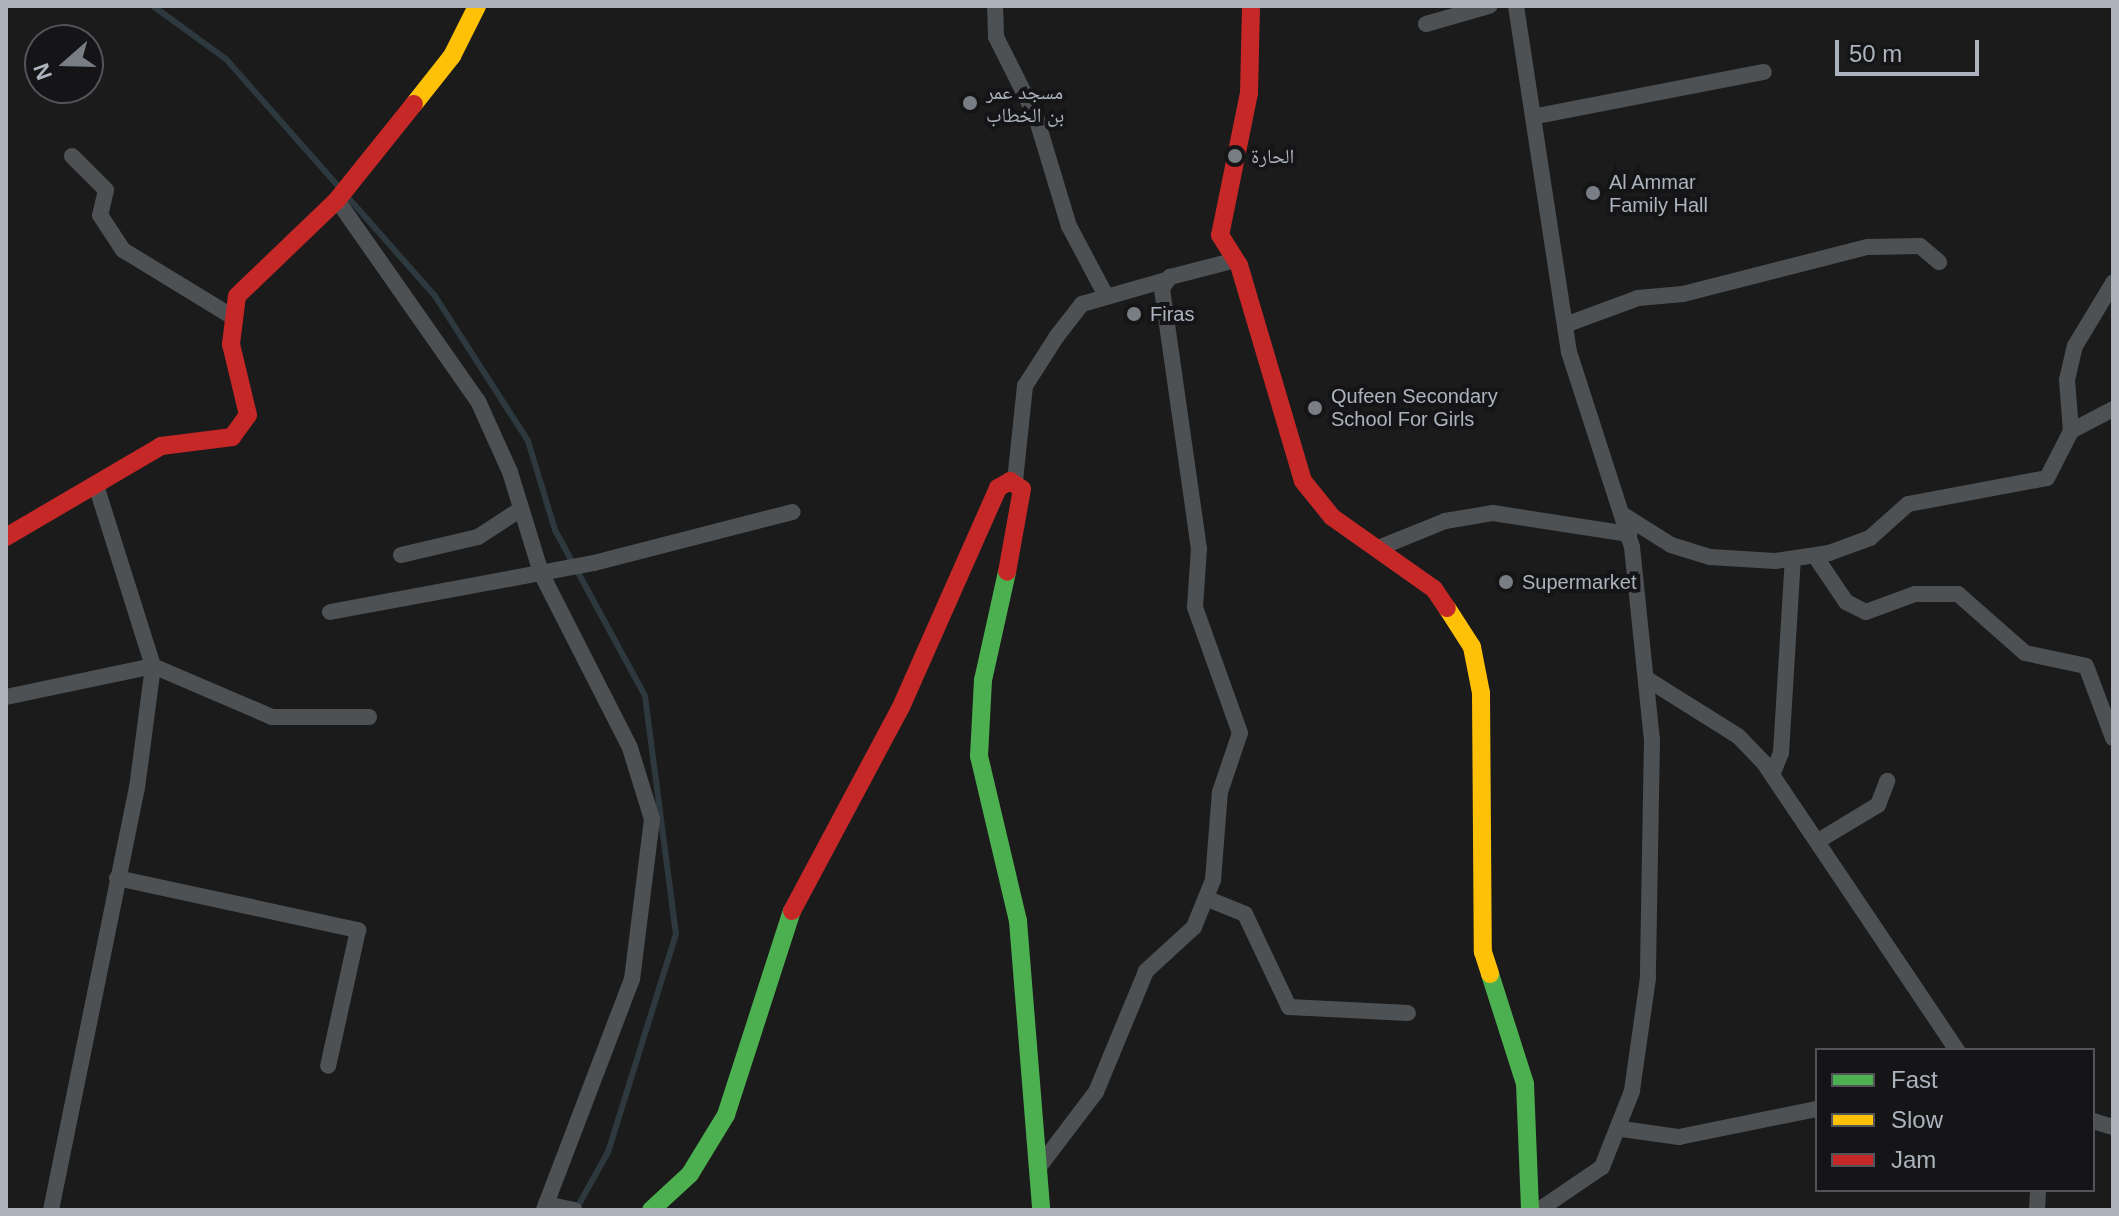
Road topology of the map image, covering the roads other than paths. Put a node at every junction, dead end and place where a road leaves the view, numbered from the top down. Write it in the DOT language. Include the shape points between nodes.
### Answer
graph roads {
  1 [pos="477,6"];
  2 [pos="995,6"];
  3 [pos="1251,6"];
  4 [pos="1489,6"];
  5 [pos="1520,8"];
  6 [pos="1426,24"];
  7 [pos="1764,72"];
  8 [pos="1537,116"];
  9 [pos="72,156"];
  10 [pos="338,199"];
  11 [pos="1236,260"];
  12 [pos="1939,262"];
  13 [pos="1166,280"];
  14 [pos="2113,283"];
  15 [pos="1105,294"];
  16 [pos="231,316"];
  17 [pos="1565,325"];
  18 [pos="2113,409"];
  19 [pos="2071,431"];
  20 [pos="1015,481"];
  21 [pos="97,488"];
  22 [pos="521,509"];
  23 [pos="793,512"];
  24 [pos="1625,516"];
  25 [pos="1629,534"];
  26 [pos="6,537"];
  27 [pos="1381,547"];
  28 [pos="401,555"];
  29 [pos="1815,556"];
  30 [pos="1793,559"];
  31 [pos="541,573"];
  32 [pos="330,612"];
  33 [pos="153,666"];
  34 [pos="1647,679"];
  35 [pos="6,697"];
  36 [pos="369,717"];
  37 [pos="2113,738"];
  38 [pos="1772,775"];
  39 [pos="1887,781"];
  40 [pos="1818,841"];
  41 [pos="117,878"];
  42 [pos="1208,899"];
  43 [pos="1408,1013"];
  44 [pos="1956,1048"];
  45 [pos="328,1066"];
  46 [pos="1815,1109"];
  47 [pos="1622,1129"];
  48 [pos="1039,1167"];
  49 [pos="545,1207"];
  50 [pos="51,1210"];
  51 [pos="574,1210"];
  52 [pos="651,1210"];
  53 [pos="1041,1210"];
  54 [pos="1530,1210"];
  55 [pos="1539,1210"];
  1 -- 10 [label="street" via="452,56"];
  2 -- 15 [label="street" via="996,37 1036,117 1069,226"];
  3 -- 11 [label="street" via="1249,93 1220,229"];
  4 -- 6 [label="street"];
  5 -- 8 [label="street"];
  7 -- 8 [label="street"];
  8 -- 17 [label="street"];
  9 -- 16 [label="street" via="106,190 100,215 123,250"];
  10 -- 16 [label="street" via="249,279"];
  10 -- 22 [label="street" via="478,401"];
  11 -- 13 [label="street"];
  11 -- 27 [label="street" via="1303,481 1332,517"];
  12 -- 17 [label="street" via="1920,246 1868,247 1683,294 1638,298"];
  13 -- 15 [label="street"];
  13 -- 42 [label="street" via="1199,549 1195,607 1240,733 1220,792"];
  14 -- 19 [label="street" via="2075,346 2067,380"];
  15 -- 20 [label="street" via="1082,304 1025,386"];
  16 -- 21 [label="street" via="248,415 232,437 161,446"];
  17 -- 24 [label="street" via="1585,415"];
  18 -- 19 [label="street"];
  19 -- 29 [label="street" via="2047,478 1908,504 1860,544"];
  20 -- 48 [label="street" via="1022,489 1019,519 983,680 979,756 1015,899 1028,1114"];
  20 -- 52 [label="street" via="998,488 901,707 795,902 726,1115 690,1174"];
  21 -- 26 [label="street"];
  21 -- 33 [label="street"];
  22 -- 28 [label="street" via="478,537"];
  22 -- 31 [label="street"];
  23 -- 31 [label="street" via="754,528"];
  24 -- 25 [label="street"];
  24 -- 30 [label="street" via="1671,545 1710,557"];
  25 -- 27 [label="street" via="1493,513 1445,521"];
  25 -- 34 [label="street"];
  27 -- 54 [label="street" via="1443,598 1477,665 1483,952 1525,1084"];
  29 -- 30 [label="street"];
  29 -- 37 [label="street" via="1846,602 1866,612 1915,594 1958,594 2025,653 2086,666"];
  30 -- 38 [label="street" via="1781,753"];
  31 -- 32 [label="street"];
  31 -- 49 [label="street" via="630,748 652,819 632,979"];
  33 -- 35 [label="street"];
  33 -- 36 [label="street" via="272,717"];
  33 -- 41 [label="street"];
  34 -- 38 [label="street" via="1740,738"];
  34 -- 47 [label="street" via="1648,978"];
  38 -- 40 [label="street"];
  39 -- 40 [label="street" via="1878,805"];
  40 -- 44 [label="street"];
  41 -- 45 [label="street" via="358,930"];
  41 -- 50 [label="street"];
  42 -- 43 [label="street" via="1245,914 1289,1007"];
  42 -- 48 [label="street" via="1185,938 1146,971 1096,1092"];
  46 -- 47 [label="street" via="1679,1137"];
  47 -- 55 [label="street" via="1592,1177"];
  48 -- 53 [label="street"];
  49 -- 51 [label="street"];
}
